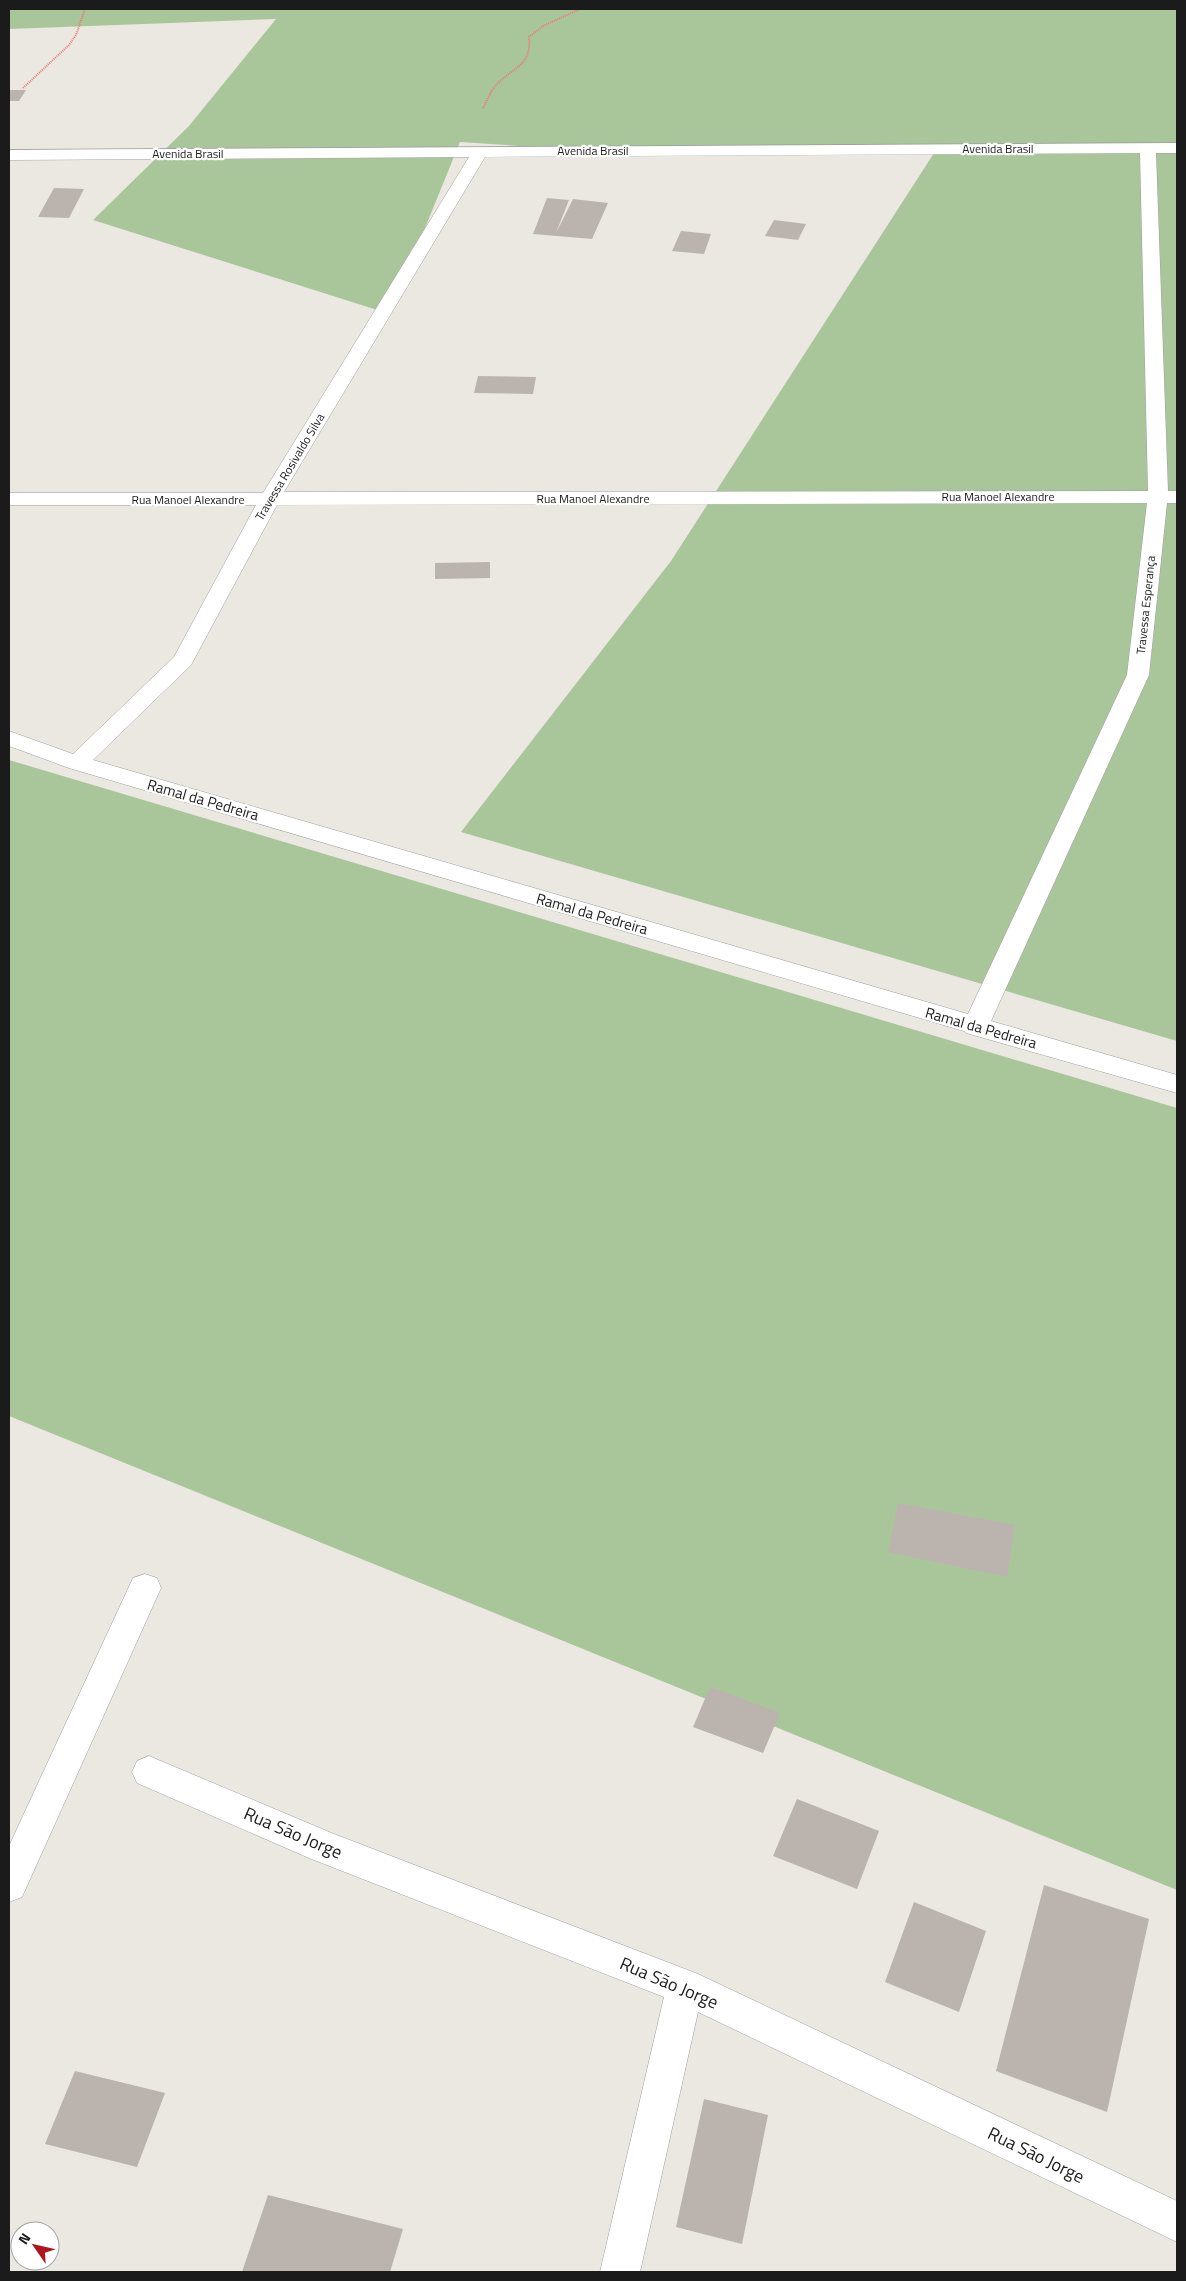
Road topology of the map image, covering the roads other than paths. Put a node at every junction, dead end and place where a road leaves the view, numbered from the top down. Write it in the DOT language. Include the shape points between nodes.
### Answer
graph roads {
  1 [pos="1148,148"];
  2 [pos="1177,148"];
  3 [pos="480,152"];
  4 [pos="9,155"];
  5 [pos="1168,497"];
  6 [pos="9,499"];
  7 [pos="269,500"];
  8 [pos="9,738"];
  9 [pos="77,763"];
  10 [pos="975,1026"];
  11 [pos="1177,1084"];
  12 [pos="145,1588"];
  13 [pos="150,1772"];
  14 [pos="9,1885"];
  15 [pos="684,1987"];
  16 [pos="1177,2222"];
  17 [pos="620,2272"];
  1 -- 2 [label="street, Avenida Brasil"];
  1 -- 3 [label="street, Avenida Brasil"];
  1 -- 5 [label="street, Travessa Esperança"];
  3 -- 4 [label="street, Avenida Brasil"];
  3 -- 7 [label="street, Travessa Rosivaldo Silva"];
  5 -- 7 [label="street, Rua Manoel Alexandre"];
  5 -- 10 [label="street, Travessa Esperança" via="1138,675"];
  6 -- 7 [label="street, Rua Manoel Alexandre"];
  7 -- 9 [label="street, Travessa Rosivaldo Silva" via="183,660"];
  8 -- 9 [label="street, Ramal da Pedreira"];
  9 -- 10 [label="street, Ramal da Pedreira"];
  10 -- 11 [label="street, Ramal da Pedreira"];
  12 -- 14 [label="street"];
  13 -- 15 [label="street, Rua São Jorge" via="322,1846"];
  15 -- 16 [label="street, Rua São Jorge"];
  15 -- 17 [label="street"];
}
